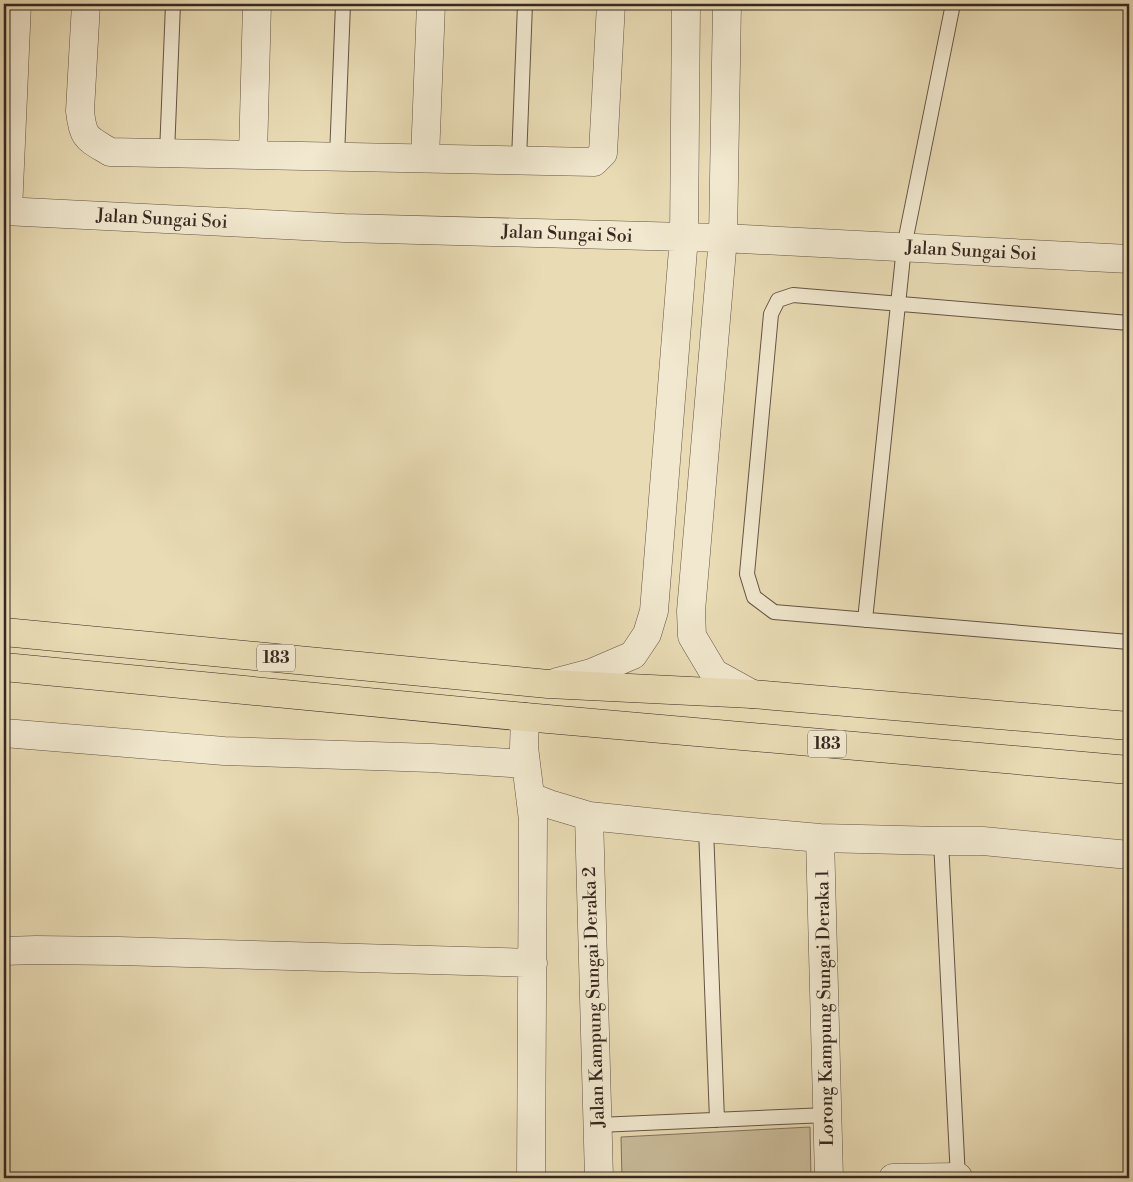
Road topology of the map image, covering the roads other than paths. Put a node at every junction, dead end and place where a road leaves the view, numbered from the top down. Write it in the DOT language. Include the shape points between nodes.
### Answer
graph roads {
  1 [pos="17,4"];
  2 [pos="86,4"];
  3 [pos="173,4"];
  4 [pos="257,4"];
  5 [pos="343,4"];
  6 [pos="431,4"];
  7 [pos="525,4"];
  8 [pos="612,4"];
  9 [pos="686,4"];
  10 [pos="727,4"];
  11 [pos="953,4"];
  12 [pos="167,153"];
  13 [pos="253,155"];
  14 [pos="337,157"];
  15 [pos="425,158"];
  16 [pos="519,160"];
  17 [pos="6,211"];
  18 [pos="684,237"];
  19 [pos="722,238"];
  20 [pos="904,247"];
  21 [pos="1129,259"];
  22 [pos="898,304"];
  23 [pos="1129,323"];
  24 [pos="865,620"];
  25 [pos="4,632"];
  26 [pos="1129,642"];
  27 [pos="4,668"];
  28 [pos="548,684"];
  29 [pos="752,694"];
  30 [pos="525,717"];
  31 [pos="1129,726"];
  32 [pos="4,733"];
  33 [pos="526,764"];
  34 [pos="1129,770"];
  35 [pos="531,796"];
  36 [pos="589,816"];
  37 [pos="706,828"];
  38 [pos="820,838"];
  39 [pos="941,842"];
  40 [pos="1129,855"];
  41 [pos="4,951"];
  42 [pos="533,963"];
  43 [pos="827,1115"];
  44 [pos="717,1120"];
  45 [pos="598,1125"];
  46 [pos="958,1177"];
  47 [pos="531,1178"];
  48 [pos="599,1178"];
  49 [pos="829,1178"];
  50 [pos="893,1178"];
  1 -- 17 [label="street"];
  2 -- 12 [label="street" via="80,111 82,127 89,140 110,152"];
  3 -- 12 [label="lane"];
  4 -- 13 [label="street"];
  5 -- 14 [label="lane"];
  6 -- 15 [label="street"];
  7 -- 16 [label="lane"];
  8 -- 16 [label="street" via="604,153 594,162"];
  9 -- 18 [label="street"];
  10 -- 19 [label="street"];
  11 -- 20 [label="lane"];
  12 -- 13 [label="street"];
  13 -- 14 [label="street"];
  14 -- 15 [label="street"];
  15 -- 16 [label="street"];
  17 -- 18 [label="street, Jalan Sungai Soi" via="334,227"];
  18 -- 19 [label="street, Jalan Sungai Soi"];
  18 -- 28 [label="street" via="654,611 647,634 633,655 591,673"];
  19 -- 20 [label="street, Jalan Sungai Soi"];
  19 -- 29 [label="street" via="691,611 692,636 714,673"];
  20 -- 21 [label="street, Jalan Sungai Soi"];
  20 -- 22 [label="lane"];
  22 -- 23 [label="lane"];
  22 -- 24 [label="lane"];
  22 -- 24 [label="lane" via="793,294 778,300 771,314 747,574 754,597 774,612"];
  24 -- 26 [label="lane"];
  25 -- 28 [label="highway, 183"];
  27 -- 30 [label="highway, 183"];
  28 -- 29 [label="highway, 183"];
  29 -- 31 [label="highway, 183"];
  30 -- 33 [label="street"];
  30 -- 34 [label="highway, 183"];
  32 -- 33 [label="street" via="224,751"];
  33 -- 35 [label="street"];
  35 -- 36 [label="street"];
  35 -- 42 [label="street"];
  36 -- 37 [label="street"];
  36 -- 45 [label="street, Jalan Kampung Sungai Deraka 2"];
  37 -- 38 [label="street"];
  37 -- 44 [label="lane"];
  38 -- 39 [label="street"];
  38 -- 43 [label="street, Lorong Kampung Sungai Deraka 1"];
  39 -- 40 [label="street" via="983,841"];
  39 -- 46 [label="lane"];
  41 -- 42 [label="street" via="118,951"];
  42 -- 47 [label="street"];
  43 -- 44 [label="lane"];
  43 -- 49 [label="street, Lorong Kampung Sungai Deraka 1"];
  44 -- 45 [label="lane"];
  45 -- 48 [label="street, Jalan Kampung Sungai Deraka 2"];
  46 -- 50 [label="street"];
}
